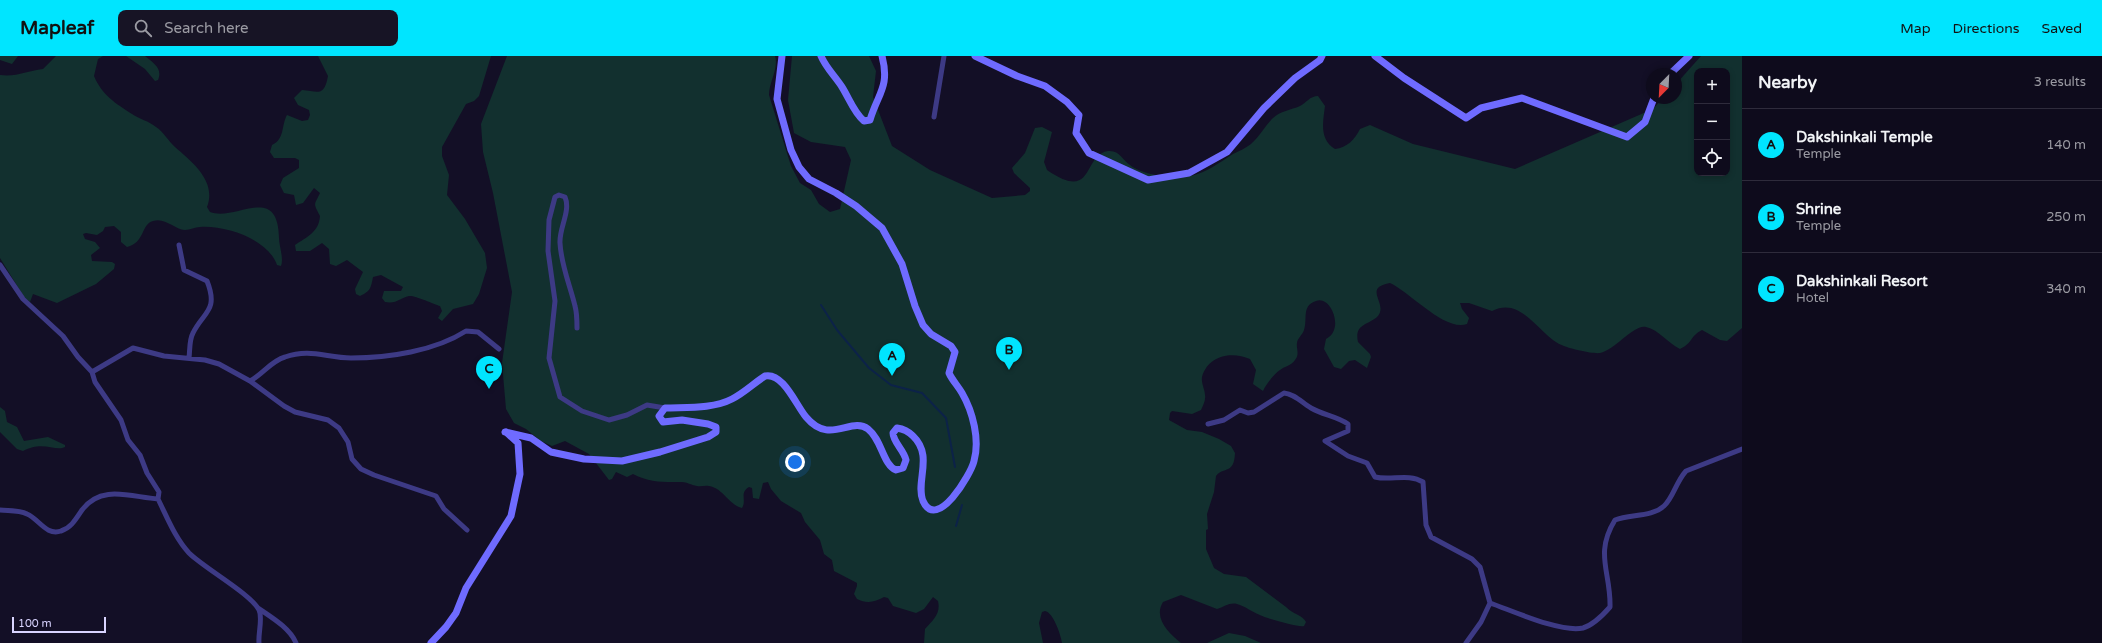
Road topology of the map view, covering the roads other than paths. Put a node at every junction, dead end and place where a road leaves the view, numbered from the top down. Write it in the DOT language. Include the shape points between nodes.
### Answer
graph roads {
  1 [pos="782,56"];
  2 [pos="821,56"];
  3 [pos="882,56"];
  4 [pos="944,56"];
  5 [pos="975,56"];
  6 [pos="1322,56"];
  7 [pos="1375,56"];
  8 [pos="1689,56"];
  9 [pos="1676,68"];
  10 [pos="1652,104"];
  11 [pos="934,116"];
  12 [pos="179,245"];
  13 [pos="0,265"];
  14 [pos="577,328"];
  15 [pos="499,349"];
  16 [pos="189,358"];
  17 [pos="92,372"];
  18 [pos="250,381"];
  19 [pos="665,408"];
  20 [pos="1208,424"];
  21 [pos="1742,449"];
  22 [pos="158,499"];
  23 [pos="0,510"];
  24 [pos="467,530"];
  25 [pos="1490,603"];
  26 [pos="258,608"];
  27 [pos="259,643"];
  28 [pos="296,643"];
  29 [pos="431,643"];
  30 [pos="1466,643"];
  1 -- 19 [label="main road" via="777,99 794,158 809,179 856,206 889,237 902,264 923,325 931,334 951,346 955,352 949,372 963,394 971,415 976,444 974,463 956,494 943,507 933,509 926,505 923,499 922,454 918,442 910,433 900,428 893,431 893,437 901,447 906,460 901,470 894,469 887,462 879,441 867,428 859,426 834,430 820,429 807,418 784,384 773,376 765,376 726,402"];
  2 -- 3 [label="main road" via="864,121 870,120 884,88 886,71"];
  4 -- 11 [label="street"];
  5 -- 6 [label="main road" via="1045,86 1079,115 1076,133 1089,153 1148,180 1189,173 1227,152 1264,108"];
  7 -- 10 [label="main road" via="1466,118 1481,108 1522,98 1627,137 1645,122"];
  8 -- 9 [label="main road"];
  12 -- 16 [label="street" via="184,270 207,281 211,297 207,315 192,333"];
  13 -- 17 [label="street" via="23,299 63,336"];
  14 -- 19 [label="street" via="576,307 564,272 560,242 567,209 566,201 565,197 559,195 555,197 548,220 548,251 555,301 549,358 560,397 582,411 608,420 627,415 647,405"];
  15 -- 18 [label="street" via="478,332 466,331 452,340 396,354 351,358 304,352 273,362 263,374"];
  16 -- 17 [label="street" via="164,356 133,348"];
  16 -- 18 [label="street" via="220,364"];
  17 -- 22 [label="street" via="95,382 121,420 128,440 140,455 159,492"];
  18 -- 24 [label="street" via="295,412 328,420 339,428 348,442 352,459 361,469 436,496 444,509"];
  19 -- 29 [label="main road" via="659,416 662,422 679,420 708,424 716,427 716,432 708,437 660,452 619,461 584,459 551,452 531,438 505,432 518,443 520,474 511,516 466,588 456,613"];
  20 -- 25 [label="street" via="1224,420 1240,410 1254,412 1284,393 1295,396 1318,412 1342,420 1348,424 1348,431 1325,441 1348,456 1367,463 1375,476 1383,479 1416,478 1423,482 1426,525 1431,537 1472,559 1480,567"];
  21 -- 25 [label="street" via="1686,471 1665,506 1656,512 1615,520 1605,540 1604,561 1610,607 1591,624 1584,628 1572,629"];
  22 -- 23 [label="street" via="138,498 116,492 98,497 88,502 72,525 60,532 48,531 28,514"];
  22 -- 26 [label="street" via="190,553"];
  25 -- 30 [label="street" via="1481,622"];
  26 -- 27 [label="street" via="261,617"];
  26 -- 28 [label="street" via="276,620"];
}
